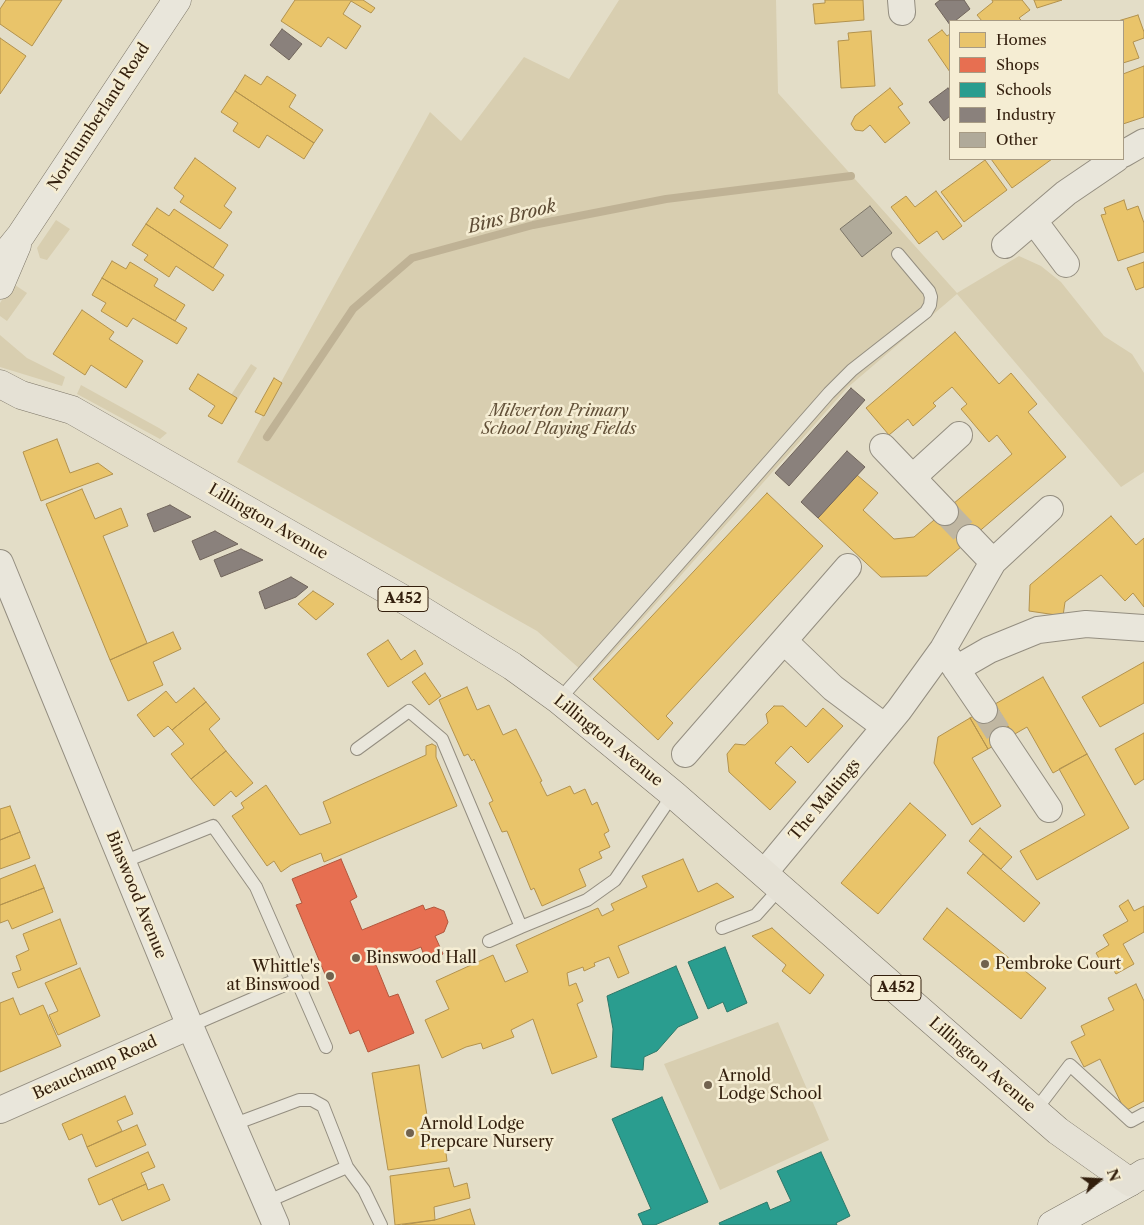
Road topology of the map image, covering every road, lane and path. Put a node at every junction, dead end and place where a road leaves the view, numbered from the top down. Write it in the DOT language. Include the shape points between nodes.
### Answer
graph roads {
  1 [pos="177,0"];
  2 [pos="1144,142"];
  3 [pos="1124,153"];
  4 [pos="1115,160"];
  5 [pos="1034,221"];
  6 [pos="22,235"];
  7 [pos="1005,244"];
  8 [pos="898,254"];
  9 [pos="0,260"];
  10 [pos="1066,264"];
  11 [pos="0,285"];
  12 [pos="7,391"];
  13 [pos="959,435"];
  14 [pos="883,447"];
  15 [pos="913,477"];
  16 [pos="1050,510"];
  17 [pos="945,512"];
  18 [pos="970,538"];
  19 [pos="993,562"];
  20 [pos="0,563"];
  21 [pos="848,567"];
  22 [pos="1144,628"];
  23 [pos="784,641"];
  24 [pos="957,659"];
  25 [pos="559,700"];
  26 [pos="984,710"];
  27 [pos="885,727"];
  28 [pos="1003,740"];
  29 [pos="357,749"];
  30 [pos="685,754"];
  31 [pos="673,794"];
  32 [pos="1049,810"];
  33 [pos="122,862"];
  34 [pos="772,880"];
  35 [pos="521,927"];
  36 [pos="722,928"];
  37 [pos="489,941"];
  38 [pos="296,980"];
  39 [pos="190,1026"];
  40 [pos="326,1047"];
  41 [pos="0,1110"];
  42 [pos="1035,1111"];
  43 [pos="1144,1114"];
  44 [pos="232,1125"];
  45 [pos="347,1167"];
  46 [pos="1137,1177"];
  47 [pos="271,1214"];
  48 [pos="381,1225"];
  49 [pos="1052,1225"];
  1 -- 6 [label="street, Northumberland Road"];
  2 -- 3 [label="street"];
  4 -- 5 [label="street" via="1066,193"];
  5 -- 7 [label="street"];
  5 -- 10 [label="street"];
  6 -- 9 [label="street, Northumberland Road"];
  6 -- 11 [label="street, Northumberland Road"];
  8 -- 25 [label="lane" via="929,290 931,297 926,312 852,370 830,393"];
  12 -- 25 [label="highway, Lillington Avenue / A452" via="72,410 309,544 486,650"];
  13 -- 15 [label="street"];
  14 -- 15 [label="street"];
  15 -- 17 [label="street"];
  16 -- 19 [label="street, The Maltings"];
  18 -- 19 [label="street"];
  19 -- 24 [label="street, The Maltings"];
  20 -- 33 [label="street, Binswood Avenue"];
  21 -- 23 [label="street"];
  22 -- 24 [label="street" via="1086,624 1063,626 1020,636"];
  23 -- 27 [label="street" via="833,688"];
  23 -- 30 [label="street"];
  24 -- 26 [label="street"];
  24 -- 27 [label="street, The Maltings"];
  25 -- 31 [label="highway, Lillington Avenue / A452"];
  27 -- 34 [label="street, The Maltings"];
  28 -- 32 [label="street"];
  29 -- 35 [label="lane" via="409,711 442,739"];
  31 -- 34 [label="highway, Lillington Avenue / A452"];
  31 -- 35 [label="lane" via="615,880 586,900"];
  33 -- 38 [label="lane" via="213,826 256,886"];
  33 -- 39 [label="street, Binswood Avenue"];
  34 -- 36 [label="lane" via="756,915"];
  34 -- 42 [label="highway, Lillington Avenue / A452"];
  35 -- 37 [label="lane"];
  38 -- 39 [label="lane"];
  38 -- 40 [label="lane"];
  39 -- 41 [label="street, Beauchamp Road"];
  39 -- 44 [label="street, Binswood Avenue"];
  42 -- 43 [label="lane" via="1070,1065 1132,1121"];
  42 -- 46 [label="highway, Lillington Avenue / A452" via="1085,1152"];
  44 -- 45 [label="lane" via="299,1100 312,1100 323,1106"];
  44 -- 47 [label="street, Binswood Avenue"];
  45 -- 47 [label="lane"];
  45 -- 48 [label="lane" via="364,1190"];
  46 -- 49 [label="street"];
}
